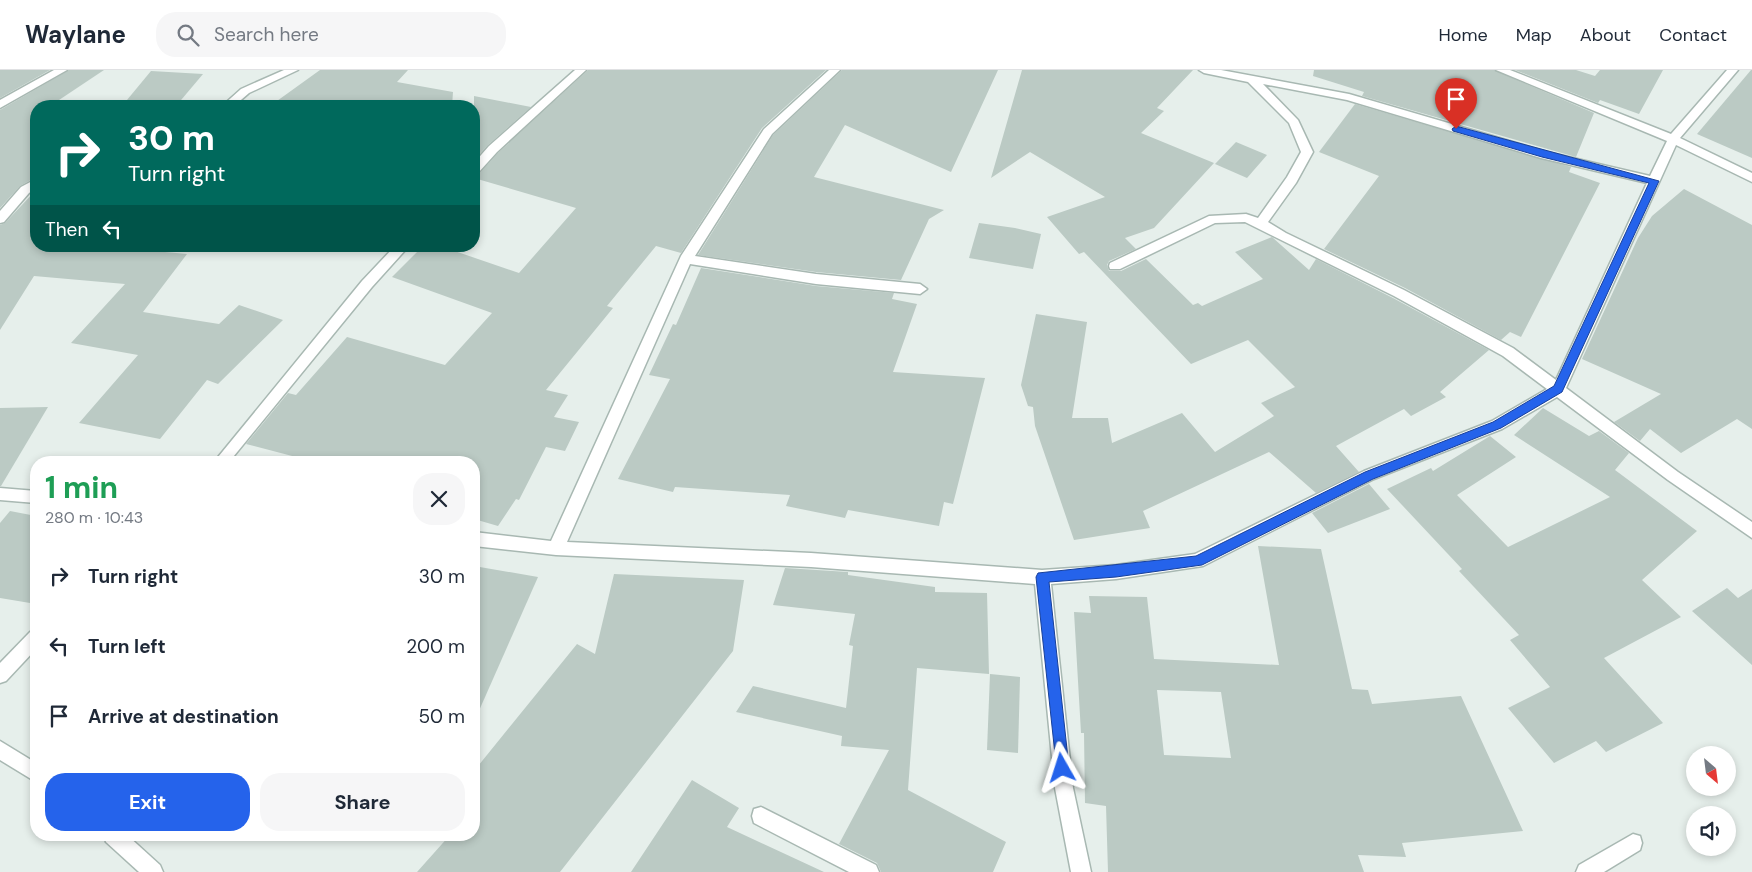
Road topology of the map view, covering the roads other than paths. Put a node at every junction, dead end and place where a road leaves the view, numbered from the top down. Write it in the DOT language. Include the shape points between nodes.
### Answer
graph roads {
  1 [pos="62,70"];
  2 [pos="293,70"];
  3 [pos="580,70"];
  4 [pos="835,70"];
  5 [pos="1204,70"];
  6 [pos="1501,70"];
  7 [pos="1733,70"];
  8 [pos="1252,79"];
  9 [pos="234,100"];
  10 [pos="0,105"];
  11 [pos="1673,139"];
  12 [pos="480,164"];
  13 [pos="1752,178"];
  14 [pos="1654,181"];
  15 [pos="30,187"];
  16 [pos="0,219"];
  17 [pos="1261,223"];
  18 [pos="397,252"];
  19 [pos="686,259"];
  20 [pos="1114,266"];
  21 [pos="920,289"];
  22 [pos="1558,389"];
  23 [pos="226,456"];
  24 [pos="0,494"];
  25 [pos="30,496"];
  26 [pos="1752,532"];
  27 [pos="480,540"];
  28 [pos="556,548"];
  29 [pos="1042,577"];
  30 [pos="30,644"];
  31 [pos="0,675"];
  32 [pos="0,750"];
  33 [pos="30,769"];
  34 [pos="761,816"];
  35 [pos="119,841"];
  36 [pos="1633,843"];
  37 [pos="153,872"];
  38 [pos="869,872"];
  39 [pos="1081,872"];
  40 [pos="1586,872"];
  1 -- 10 [label="street"];
  2 -- 9 [label="street" via="245,90"];
  3 -- 12 [label="street"];
  4 -- 19 [label="street" via="768,132"];
  5 -- 8 [label="street"];
  6 -- 11 [label="street"];
  7 -- 11 [label="street"];
  8 -- 14 [label="street" via="1349,97 1545,155"];
  8 -- 17 [label="street" via="1294,122 1307,152 1299,172"];
  11 -- 13 [label="street"];
  11 -- 14 [label="street"];
  14 -- 22 [label="street"];
  15 -- 16 [label="street"];
  17 -- 20 [label="street" via="1246,218 1213,219"];
  17 -- 22 [label="street" via="1508,352"];
  18 -- 23 [label="street" via="367,284"];
  19 -- 21 [label="street" via="816,279"];
  19 -- 28 [label="street"];
  22 -- 26 [label="street"];
  22 -- 29 [label="street" via="1497,425 1369,476 1197,561 1116,572"];
  24 -- 25 [label="street"];
  27 -- 28 [label="street"];
  28 -- 29 [label="street" via="811,560"];
  29 -- 39 [label="street" via="1064,788"];
  30 -- 31 [label="street"];
  32 -- 33 [label="street"];
  34 -- 38 [label="street"];
  35 -- 37 [label="street"];
  36 -- 40 [label="street"];
}
